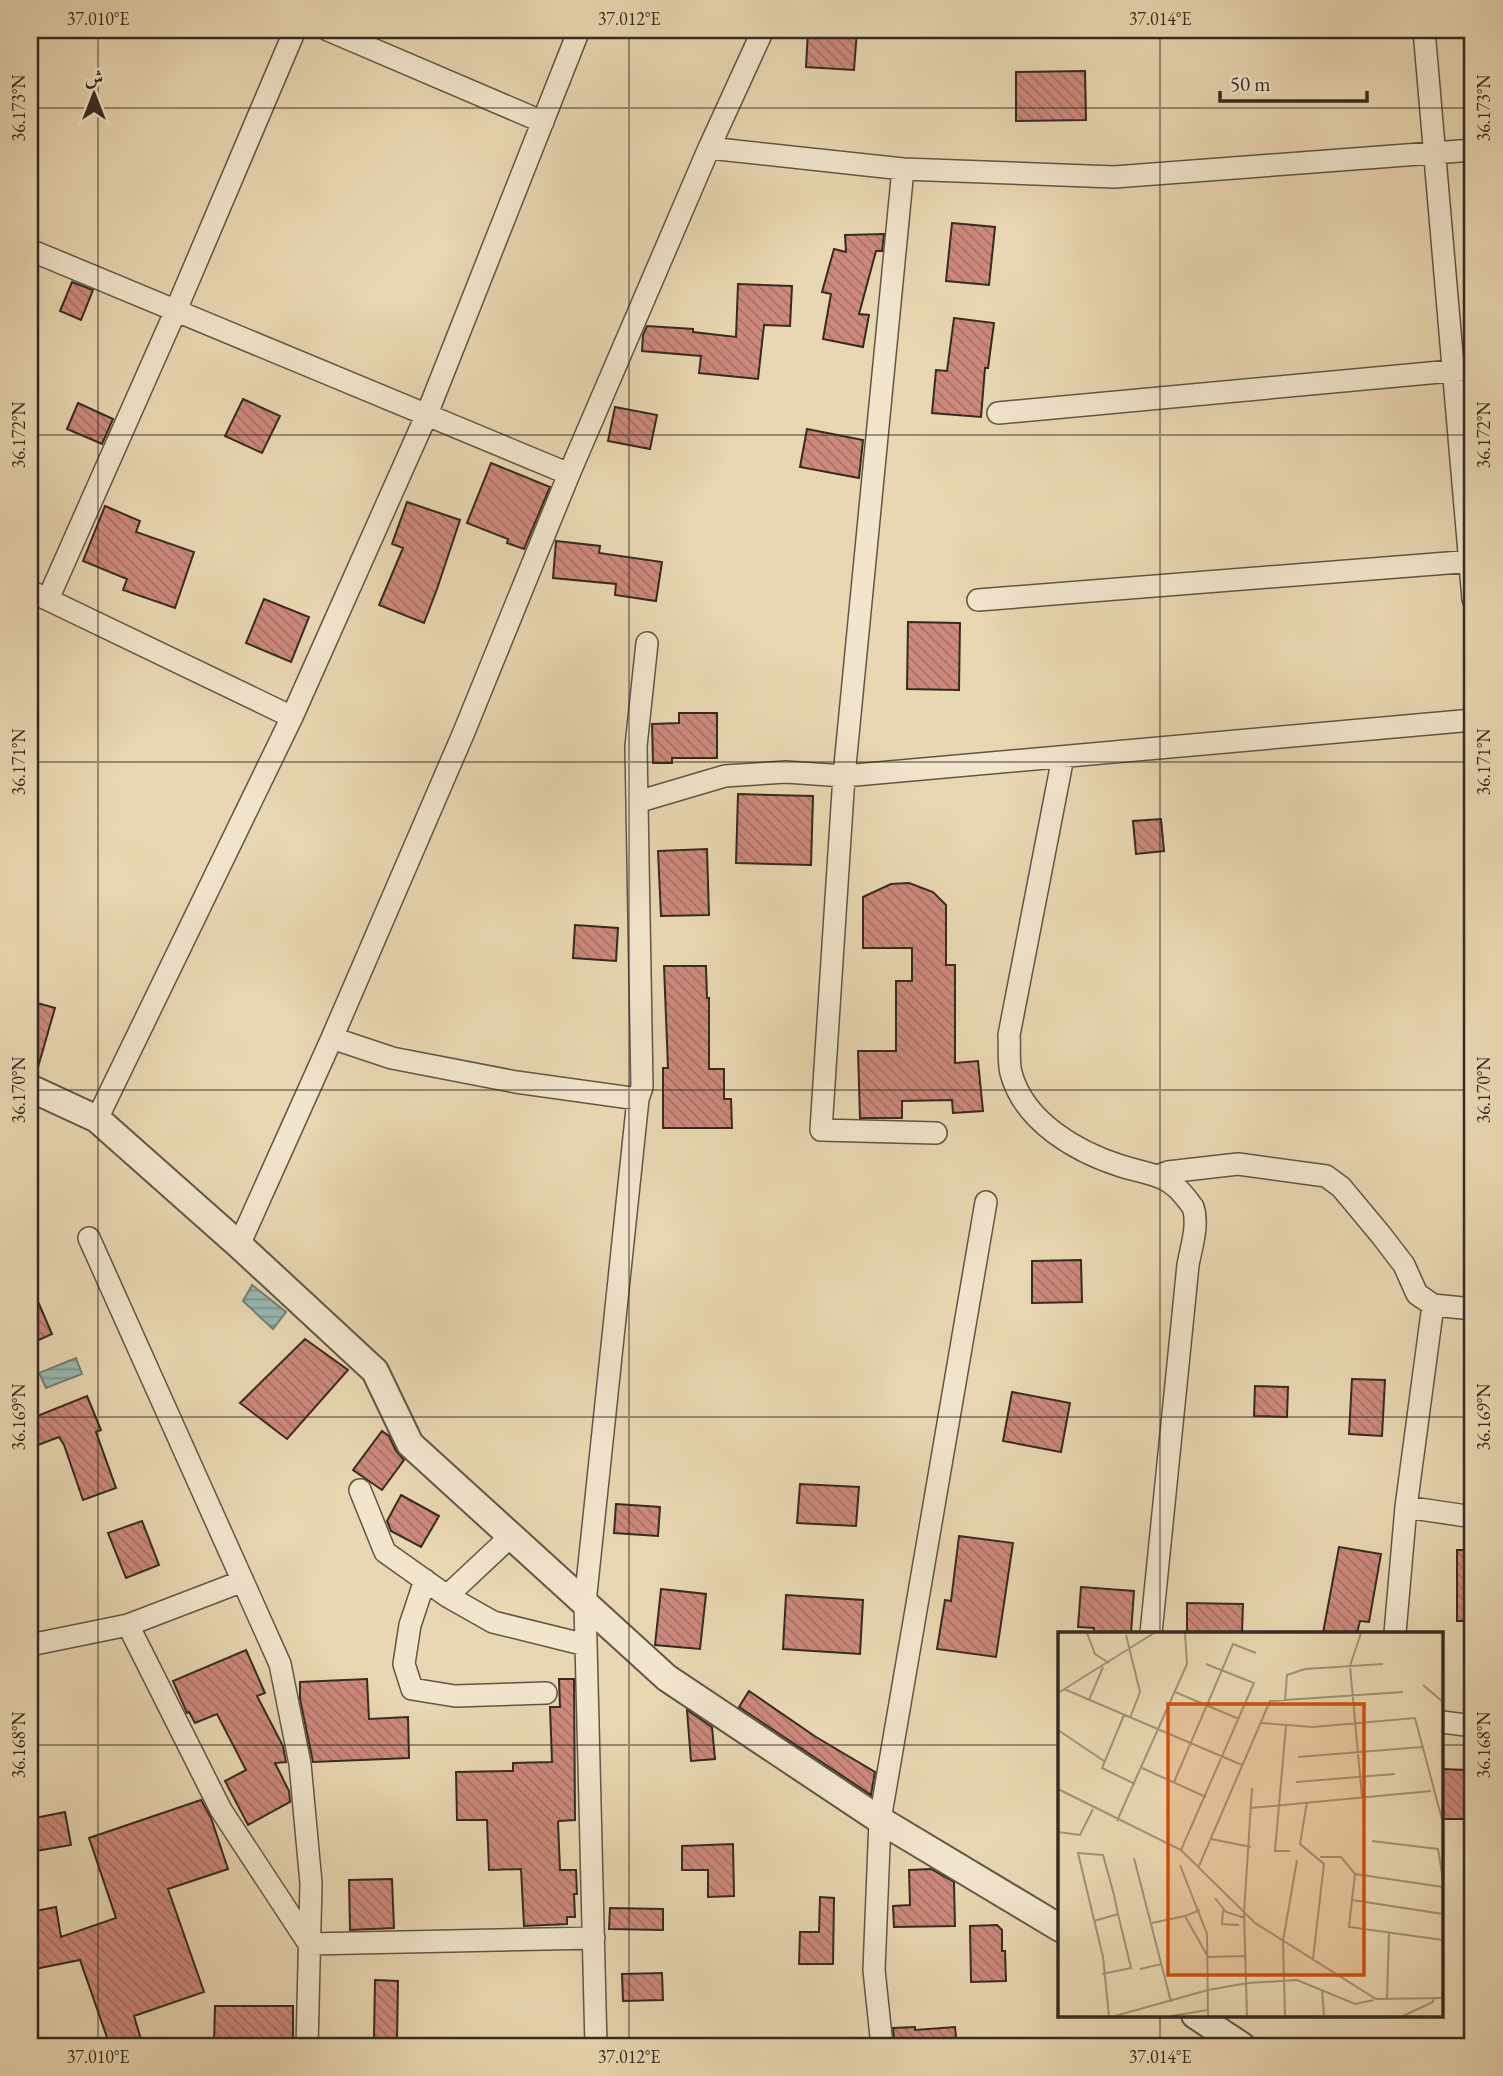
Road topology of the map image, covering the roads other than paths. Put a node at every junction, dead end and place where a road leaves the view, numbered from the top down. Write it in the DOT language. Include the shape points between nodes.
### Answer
graph roads {
  1 [pos="295,30"];
  2 [pos="328,30"];
  3 [pos="579,30"];
  4 [pos="763,30"];
  5 [pos="1424,30"];
  6 [pos="543,122"];
  7 [pos="709,148"];
  8 [pos="1473,150"];
  9 [pos="1434,154"];
  10 [pos="903,169"];
  11 [pos="30,250"];
  12 [pos="176,310"];
  13 [pos="1463,370"];
  14 [pos="998,413"];
  15 [pos="427,414"];
  16 [pos="569,474"];
  17 [pos="1472,561"];
  18 [pos="39,595"];
  19 [pos="1473,599"];
  20 [pos="978,600"];
  21 [pos="647,643"];
  22 [pos="292,718"];
  23 [pos="1473,720"];
  24 [pos="1063,757"];
  25 [pos="844,776"];
  26 [pos="637,802"];
  27 [pos="332,1038"];
  28 [pos="30,1088"];
  29 [pos="638,1099"];
  30 [pos="97,1119"];
  31 [pos="936,1133"];
  32 [pos="1157,1175"];
  33 [pos="986,1202"];
  34 [pos="89,1238"];
  35 [pos="239,1245"];
  36 [pos="1433,1306"];
  37 [pos="1473,1310"];
  38 [pos="360,1490"];
  39 [pos="1406,1507"];
  40 [pos="1473,1517"];
  41 [pos="511,1536"];
  42 [pos="425,1580"];
  43 [pos="243,1581"];
  44 [pos="447,1595"];
  45 [pos="585,1603"];
  46 [pos="128,1625"];
  47 [pos="1150,1632"];
  48 [pos="1395,1632"];
  49 [pos="586,1645"];
  50 [pos="30,1646"];
  51 [pos="546,1693"];
  52 [pos="1444,1722"];
  53 [pos="1473,1726"];
  54 [pos="880,1819"];
  55 [pos="1058,1927"];
  56 [pos="594,1938"];
  57 [pos="309,1944"];
  58 [pos="1197,2016"];
  59 [pos="307,2046"];
  60 [pos="596,2046"];
  61 [pos="882,2046"];
  62 [pos="1242,2046"];
  1 -- 12 [label="street"];
  2 -- 6 [label="street"];
  3 -- 6 [label="street"];
  4 -- 7 [label="street"];
  5 -- 9 [label="street"];
  6 -- 15 [label="street"];
  7 -- 10 [label="street"];
  7 -- 16 [label="street"];
  8 -- 9 [label="street"];
  9 -- 10 [label="street" via="1114,177"];
  9 -- 13 [label="street"];
  10 -- 25 [label="street"];
  11 -- 12 [label="street"];
  12 -- 15 [label="street"];
  12 -- 18 [label="street"];
  13 -- 14 [label="street"];
  13 -- 17 [label="street"];
  15 -- 16 [label="street"];
  15 -- 22 [label="street"];
  16 -- 27 [label="street"];
  17 -- 19 [label="street"];
  17 -- 20 [label="street"];
  18 -- 22 [label="street"];
  21 -- 26 [label="street" via="636,746"];
  22 -- 30 [label="street"];
  23 -- 24 [label="street"];
  24 -- 25 [label="street"];
  24 -- 32 [label="street" via="1009,1035 1011,1072 1034,1114 1070,1144 1120,1166"];
  25 -- 26 [label="street" via="786,772 725,776"];
  25 -- 31 [label="street" via="821,1130"];
  26 -- 29 [label="street" via="642,1087"];
  27 -- 29 [label="street" via="392,1058"];
  27 -- 35 [label="street"];
  28 -- 30 [label="street"];
  29 -- 45 [label="street"];
  30 -- 35 [label="street"];
  32 -- 36 [label="street" via="1238,1164 1326,1176 1381,1235 1404,1265 1417,1294"];
  32 -- 47 [label="street" via="1183,1194 1192,1207 1195,1228"];
  33 -- 54 [label="street"];
  34 -- 43 [label="street"];
  35 -- 41 [label="street" via="375,1371 410,1444"];
  36 -- 37 [label="street"];
  36 -- 39 [label="street"];
  38 -- 42 [label="street" via="385,1552"];
  39 -- 40 [label="street"];
  39 -- 48 [label="street"];
  41 -- 44 [label="street"];
  41 -- 45 [label="street"];
  42 -- 44 [label="street"];
  42 -- 51 [label="street" via="410,1625 404,1664 412,1689 454,1696"];
  43 -- 46 [label="street"];
  43 -- 57 [label="street" via="280,1664 300,1764 311,1883"];
  44 -- 49 [label="street" via="493,1622"];
  45 -- 49 [label="street"];
  45 -- 54 [label="street" via="667,1678"];
  46 -- 50 [label="street"];
  46 -- 57 [label="street" via="222,1810"];
  49 -- 56 [label="street"];
  52 -- 53 [label="street"];
  54 -- 55 [label="street"];
  54 -- 61 [label="street" via="874,1970"];
  56 -- 57 [label="street"];
  56 -- 60 [label="street"];
  57 -- 59 [label="street"];
  58 -- 62 [label="street"];
}
